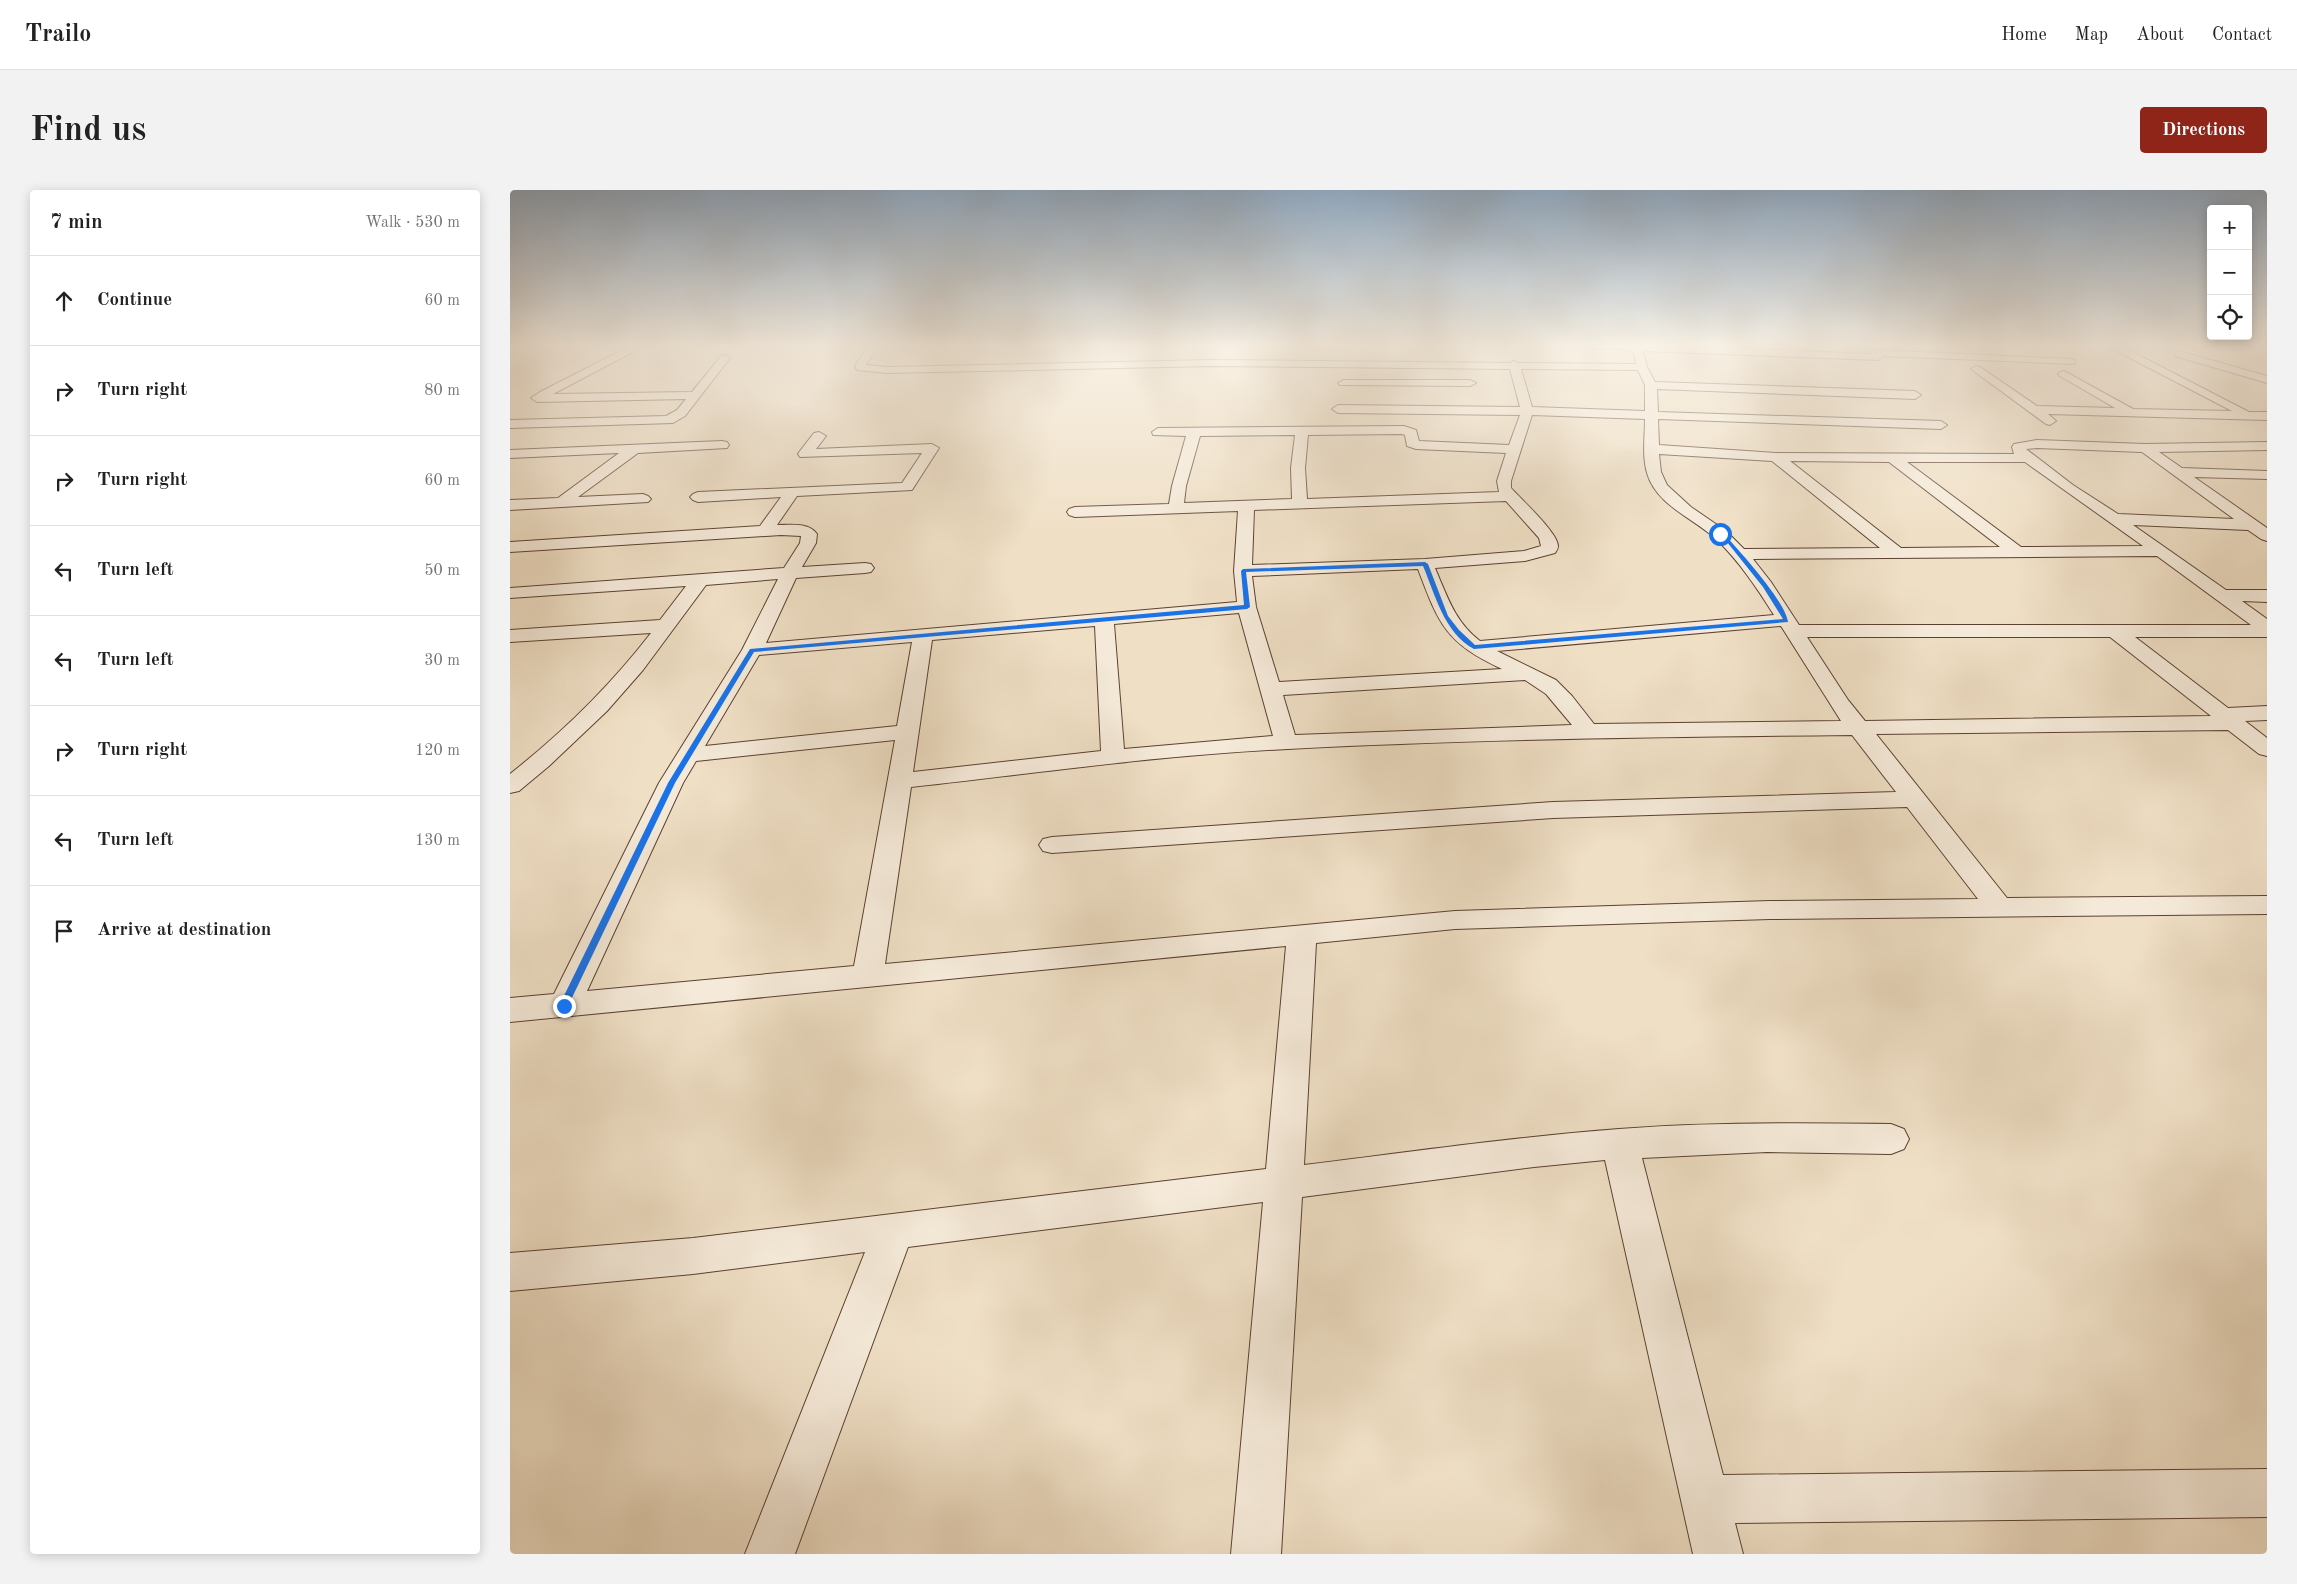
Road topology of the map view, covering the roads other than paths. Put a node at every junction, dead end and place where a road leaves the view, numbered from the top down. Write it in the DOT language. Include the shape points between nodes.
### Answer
graph roads {
  1 [pos="684,409"];
  2 [pos="1338,409"];
  3 [pos="1650,409"];
  4 [pos="1927,409"];
  5 [pos="2123,409"];
  6 [pos="2237,409"];
  7 [pos="2036,410"];
  8 [pos="1526,411"];
  9 [pos="2130,413"];
  10 [pos="1650,415"];
  11 [pos="2251,416"];
  12 [pos="2267,416"];
  13 [pos="510,424"];
  14 [pos="2267,424"];
  15 [pos="1302,431"];
  16 [pos="1158,432"];
  17 [pos="1194,432"];
  18 [pos="819,436"];
  19 [pos="722,445"];
  20 [pos="2086,446"];
  21 [pos="2267,446"];
  22 [pos="2145,448"];
  23 [pos="634,449"];
  24 [pos="1515,449"];
  25 [pos="1652,449"];
  26 [pos="510,454"];
  27 [pos="1776,456"];
  28 [pos="1893,458"];
  29 [pos="2029,458"];
  30 [pos="2178,472"];
  31 [pos="2267,475"];
  32 [pos="792,492"];
  33 [pos="698,496"];
  34 [pos="1509,496"];
  35 [pos="642,500"];
  36 [pos="561,503"];
  37 [pos="1300,504"];
  38 [pos="510,505"];
  39 [pos="1246,505"];
  40 [pos="1176,508"];
  41 [pos="1075,512"];
  42 [pos="2114,519"];
  43 [pos="2251,525"];
  44 [pos="765,531"];
  45 [pos="2267,536"];
  46 [pos="510,547"];
  47 [pos="2162,551"];
  48 [pos="2017,552"];
  49 [pos="1897,553"];
  50 [pos="1740,554"];
  51 [pos="1425,564"];
  52 [pos="865,568"];
  53 [pos="1243,571"];
  54 [pos="790,573"];
  55 [pos="700,579"];
  56 [pos="510,593"];
  57 [pos="2221,595"];
  58 [pos="2267,596"];
  59 [pos="1247,607"];
  60 [pos="1104,620"];
  61 [pos="665,626"];
  62 [pos="1790,626"];
  63 [pos="2267,630"];
  64 [pos="2116,632"];
  65 [pos="510,636"];
  66 [pos="923,637"];
  67 [pos="1474,647"];
  68 [pos="752,650"];
  69 [pos="1524,674"];
  70 [pos="1271,689"];
  71 [pos="2267,713"];
  72 [pos="2226,719"];
  73 [pos="1856,727"];
  74 [pos="1588,731"];
  75 [pos="908,732"];
  76 [pos="1286,742"];
  77 [pos="2267,749"];
  78 [pos="687,756"];
  79 [pos="1113,757"];
  80 [pos="899,781"];
  81 [pos="510,786"];
  82 [pos="1913,799"];
  83 [pos="1052,845"];
  84 [pos="2267,905"];
  85 [pos="1999,907"];
  86 [pos="1302,936"];
  87 [pos="868,975"];
  88 [pos="564,1006"];
  89 [pos="510,1010"];
  90 [pos="1891,1138"];
  91 [pos="1620,1144"];
  92 [pos="1283,1182"];
  93 [pos="894,1230"];
  94 [pos="510,1272"];
  95 [pos="2267,1493"];
  96 [pos="1705,1499"];
  97 [pos="770,1554"];
  98 [pos="1256,1554"];
  99 [pos="1718,1554"];
  1 -- 13 [label="street" via="676,417 660,422"];
  2 -- 8 [label="street"];
  3 -- 10 [label="street"];
  4 -- 10 [label="street" via="1941,425"];
  5 -- 9 [label="street"];
  6 -- 11 [label="street"];
  7 -- 9 [label="street"];
  7 -- 20 [label="street"];
  8 -- 10 [label="street"];
  8 -- 24 [label="street"];
  9 -- 11 [label="street"];
  10 -- 25 [label="street"];
  11 -- 12 [label="street"];
  11 -- 14 [label="street"];
  15 -- 17 [label="street"];
  15 -- 24 [label="street" via="1404,430 1411,434 1412,443 1416,445"];
  15 -- 37 [label="street" via="1296,484"];
  16 -- 17 [label="street"];
  17 -- 40 [label="street"];
  18 -- 32 [label="street" via="805,454 932,448 907,487"];
  19 -- 23 [label="street"];
  20 -- 22 [label="street"];
  20 -- 29 [label="street" via="2031,444 2019,447 2020,452"];
  21 -- 22 [label="street"];
  22 -- 30 [label="street"];
  23 -- 26 [label="street"];
  23 -- 36 [label="street"];
  24 -- 34 [label="street" via="1504,481 1504,489"];
  25 -- 27 [label="street"];
  25 -- 50 [label="street" via="1654,472 1661,487"];
  27 -- 28 [label="street"];
  27 -- 49 [label="street"];
  28 -- 29 [label="street"];
  28 -- 48 [label="street"];
  29 -- 42 [label="street"];
  30 -- 31 [label="street"];
  30 -- 43 [label="street"];
  32 -- 33 [label="street"];
  32 -- 44 [label="street"];
  34 -- 37 [label="street"];
  34 -- 51 [label="street" via="1547,537 1549,550 1525,556"];
  35 -- 36 [label="street"];
  36 -- 38 [label="street"];
  37 -- 39 [label="street"];
  39 -- 40 [label="street"];
  39 -- 53 [label="street"];
  40 -- 41 [label="street"];
  42 -- 43 [label="street"];
  42 -- 47 [label="street"];
  43 -- 45 [label="street"];
  44 -- 46 [label="street"];
  44 -- 54 [label="street" via="796,530 809,534 808,543"];
  47 -- 48 [label="street"];
  47 -- 57 [label="street"];
  48 -- 49 [label="street"];
  49 -- 50 [label="street"];
  50 -- 62 [label="street"];
  51 -- 53 [label="street"];
  51 -- 67 [label="street" via="1446,616"];
  52 -- 54 [label="street"];
  53 -- 59 [label="street"];
  54 -- 55 [label="street"];
  54 -- 68 [label="street"];
  55 -- 56 [label="street"];
  55 -- 61 [label="street"];
  57 -- 58 [label="street"];
  57 -- 63 [label="street"];
  59 -- 60 [label="street"];
  59 -- 70 [label="street"];
  60 -- 66 [label="street"];
  60 -- 79 [label="street"];
  61 -- 65 [label="street"];
  61 -- 81 [label="street" via="628,676 602,703 552,752"];
  62 -- 64 [label="street"];
  62 -- 67 [label="street"];
  62 -- 73 [label="street"];
  63 -- 64 [label="street"];
  64 -- 72 [label="street"];
  66 -- 68 [label="street"];
  66 -- 75 [label="street"];
  67 -- 69 [label="street"];
  68 -- 78 [label="street"];
  69 -- 70 [label="street"];
  69 -- 74 [label="street" via="1549,685"];
  70 -- 76 [label="street"];
  71 -- 72 [label="street"];
  72 -- 73 [label="street"];
  72 -- 77 [label="street"];
  73 -- 74 [label="street"];
  73 -- 82 [label="street"];
  74 -- 76 [label="street"];
  75 -- 78 [label="street"];
  75 -- 80 [label="street"];
  76 -- 79 [label="street"];
  78 -- 88 [label="street"];
  79 -- 80 [label="street"];
  80 -- 87 [label="street"];
  82 -- 83 [label="street" via="1553,810"];
  82 -- 85 [label="street"];
  84 -- 85 [label="street"];
  85 -- 86 [label="street" via="1455,920"];
  86 -- 87 [label="street"];
  86 -- 92 [label="street"];
  87 -- 88 [label="street"];
  88 -- 89 [label="street"];
  90 -- 91 [label="street" via="1767,1137"];
  91 -- 92 [label="street"];
  91 -- 96 [label="street"];
  92 -- 93 [label="street"];
  92 -- 98 [label="street"];
  93 -- 94 [label="street" via="693,1256"];
  93 -- 97 [label="street"];
  95 -- 96 [label="street"];
  96 -- 99 [label="street"];
}
